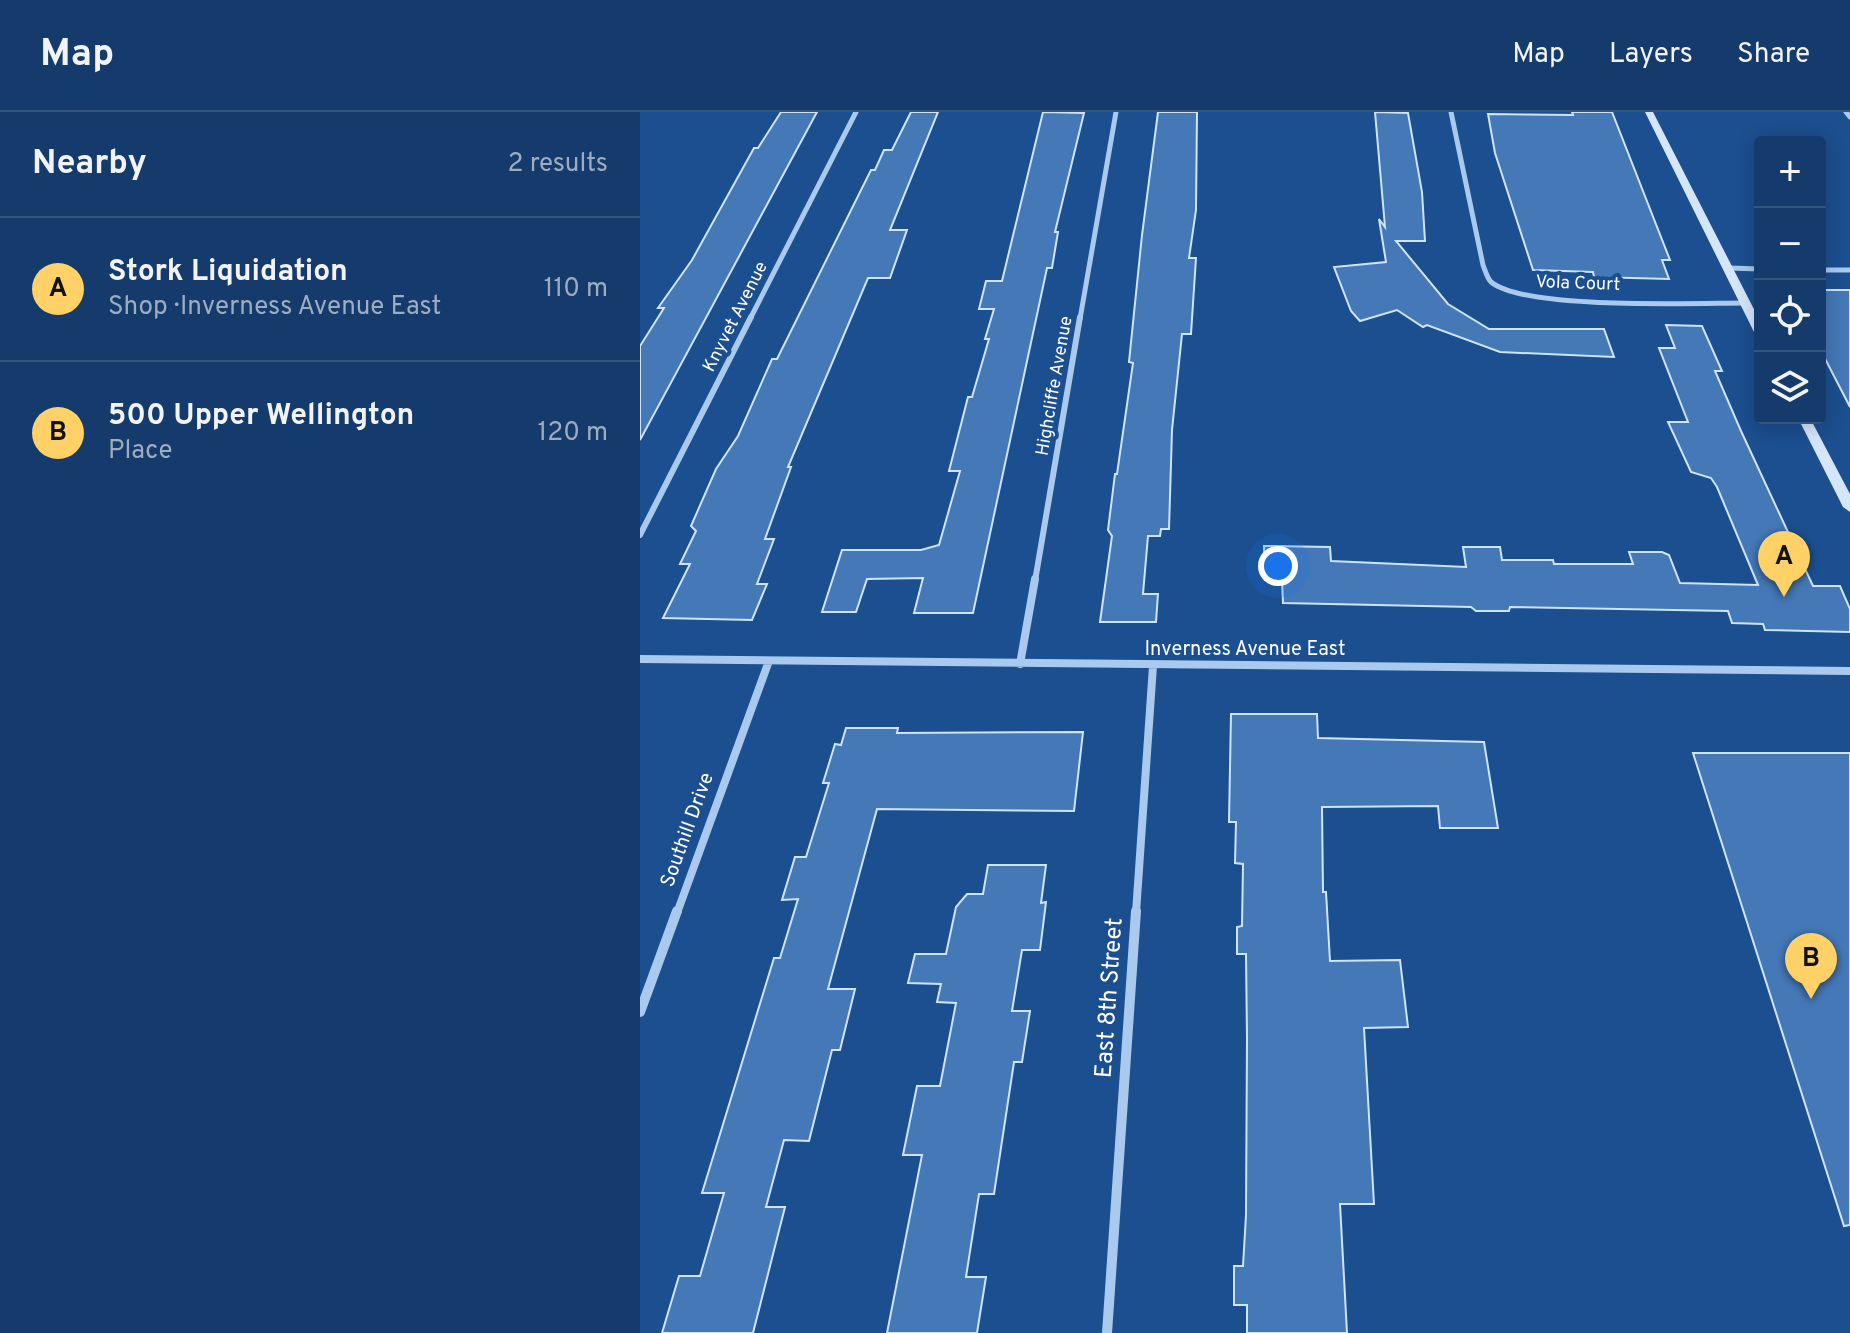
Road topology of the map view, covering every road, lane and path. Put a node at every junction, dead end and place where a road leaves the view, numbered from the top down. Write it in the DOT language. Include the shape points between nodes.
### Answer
graph roads {
  1 [pos="856,112"];
  2 [pos="1116,112"];
  3 [pos="1451,112"];
  4 [pos="1649,112"];
  5 [pos="1846,112"];
  6 [pos="1850,117"];
  7 [pos="1729,268"];
  8 [pos="1754,269"];
  9 [pos="1826,270"];
  10 [pos="1850,270"];
  11 [pos="1745,303"];
  12 [pos="1754,320"];
  13 [pos="1807,424"];
  14 [pos="1850,507"];
  15 [pos="640,535"];
  16 [pos="640,659"];
  17 [pos="769,661"];
  18 [pos="1020,664"];
  19 [pos="1153,666"];
  20 [pos="1850,671"];
  21 [pos="640,1012"];
  22 [pos="1107,1333"];
  1 -- 15 [label="street, Knyvet Avenue"];
  2 -- 18 [label="street, Highcliffe Avenue"];
  3 -- 11 [label="street, Vola Court" via="1490,281 1541,298"];
  4 -- 7 [label="main road"];
  5 -- 6 [label="street"];
  7 -- 8 [label="street"];
  7 -- 11 [label="main road"];
  9 -- 10 [label="street"];
  11 -- 12 [label="main road"];
  13 -- 14 [label="main road"];
  16 -- 17 [label="street, Inverness Avenue East"];
  17 -- 18 [label="street, Inverness Avenue East"];
  17 -- 21 [label="street, Southill Drive"];
  18 -- 19 [label="street, Inverness Avenue East"];
  19 -- 20 [label="street, Inverness Avenue East"];
  19 -- 22 [label="street, East 8th Street"];
}
